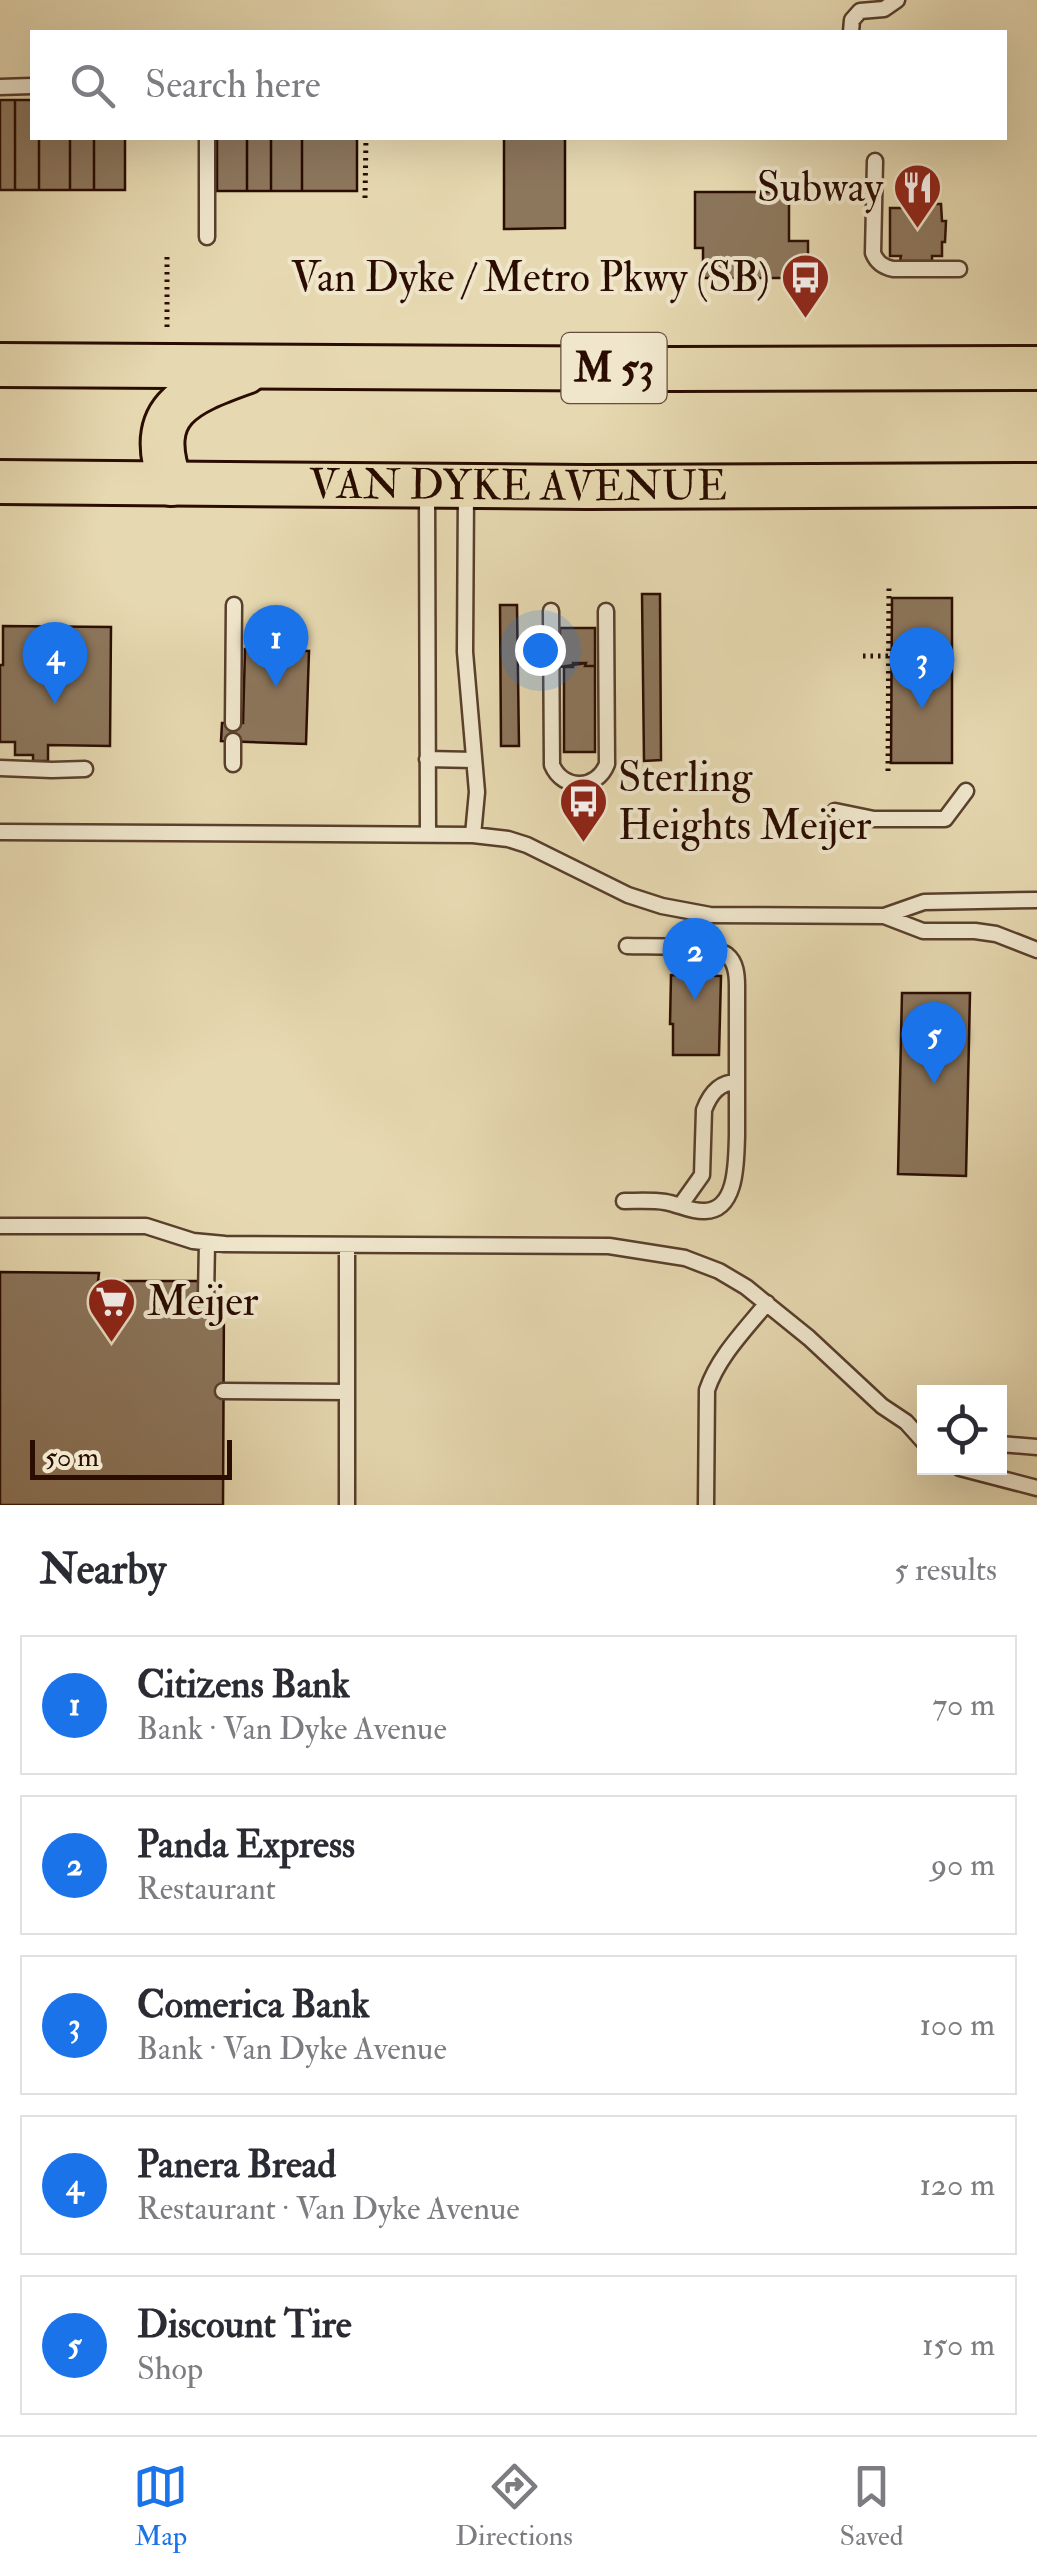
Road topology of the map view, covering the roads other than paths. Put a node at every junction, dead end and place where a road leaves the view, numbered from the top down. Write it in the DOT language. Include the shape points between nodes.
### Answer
graph roads {
  1 [pos="898,0"];
  2 [pos="850,30"];
  3 [pos="30,86"];
  4 [pos="0,87"];
  5 [pos="208,140"];
  6 [pos="875,161"];
  7 [pos="207,237"];
  8 [pos="959,269"];
  9 [pos="0,364"];
  10 [pos="265,365"];
  11 [pos="1037,368"];
  12 [pos="0,482"];
  13 [pos="172,484"];
  14 [pos="447,485"];
  15 [pos="1037,486"];
  16 [pos="234,605"];
  17 [pos="551,611"];
  18 [pos="606,611"];
  19 [pos="233,723"];
  20 [pos="233,741"];
  21 [pos="427,759"];
  22 [pos="474,760"];
  23 [pos="233,764"];
  24 [pos="0,768"];
  25 [pos="85,769"];
  26 [pos="966,792"];
  27 [pos="834,811"];
  28 [pos="0,832"];
  29 [pos="428,834"];
  30 [pos="473,835"];
  31 [pos="1037,900"];
  32 [pos="884,916"];
  33 [pos="627,946"];
  34 [pos="1037,950"];
  35 [pos="737,1082"];
  36 [pos="624,1200"];
  37 [pos="680,1206"];
  38 [pos="0,1226"];
  39 [pos="207,1243"];
  40 [pos="347,1244"];
  41 [pos="206,1297"];
  42 [pos="767,1303"];
  43 [pos="223,1391"];
  44 [pos="347,1392"];
  45 [pos="906,1422"];
  46 [pos="917,1424"];
  47 [pos="917,1434"];
  48 [pos="1007,1445"];
  49 [pos="1037,1447"];
  50 [pos="987,1475"];
  51 [pos="1037,1488"];
  52 [pos="347,1505"];
  53 [pos="706,1505"];
  1 -- 2 [label="lane" via="860,12"];
  3 -- 4 [label="lane"];
  5 -- 7 [label="lane"];
  6 -- 8 [label="lane" via="876,260 893,269"];
  9 -- 10 [label="main road, M 53"];
  10 -- 11 [label="main road, M 53"];
  10 -- 13 [label="main road" via="206,386 171,414 161,444"];
  12 -- 13 [label="main road, VAN DYKE AVENUE"];
  13 -- 14 [label="main road, VAN DYKE AVENUE"];
  14 -- 15 [label="main road, VAN DYKE AVENUE"];
  14 -- 21 [label="lane"];
  14 -- 22 [label="lane"];
  16 -- 19 [label="lane"];
  17 -- 18 [label="lane" via="552,765 556,776 582,785 603,775 607,764"];
  20 -- 23 [label="lane"];
  21 -- 22 [label="lane"];
  21 -- 29 [label="lane"];
  22 -- 30 [label="lane"];
  24 -- 25 [label="lane"];
  26 -- 27 [label="lane" via="944,820"];
  28 -- 29 [label="lane"];
  29 -- 30 [label="lane"];
  30 -- 32 [label="lane" via="527,845 628,894 686,912"];
  31 -- 32 [label="lane" via="924,902"];
  32 -- 34 [label="lane" via="923,932 996,934"];
  33 -- 35 [label="lane" via="724,952 738,986"];
  35 -- 37 [label="lane" via="720,1086 708,1101 702,1175"];
  35 -- 37 [label="lane" via="736,1158 726,1199 703,1212"];
  36 -- 37 [label="lane"];
  38 -- 39 [label="lane" via="146,1226"];
  39 -- 40 [label="lane"];
  39 -- 41 [label="lane"];
  40 -- 42 [label="lane" via="624,1247 700,1263"];
  40 -- 44 [label="lane"];
  42 -- 45 [label="lane"];
  42 -- 53 [label="lane" via="727,1352 707,1390"];
  43 -- 44 [label="lane"];
  44 -- 52 [label="lane"];
  45 -- 46 [label="lane"];
  45 -- 47 [label="lane"];
  48 -- 49 [label="lane"];
  50 -- 51 [label="lane"];
}
